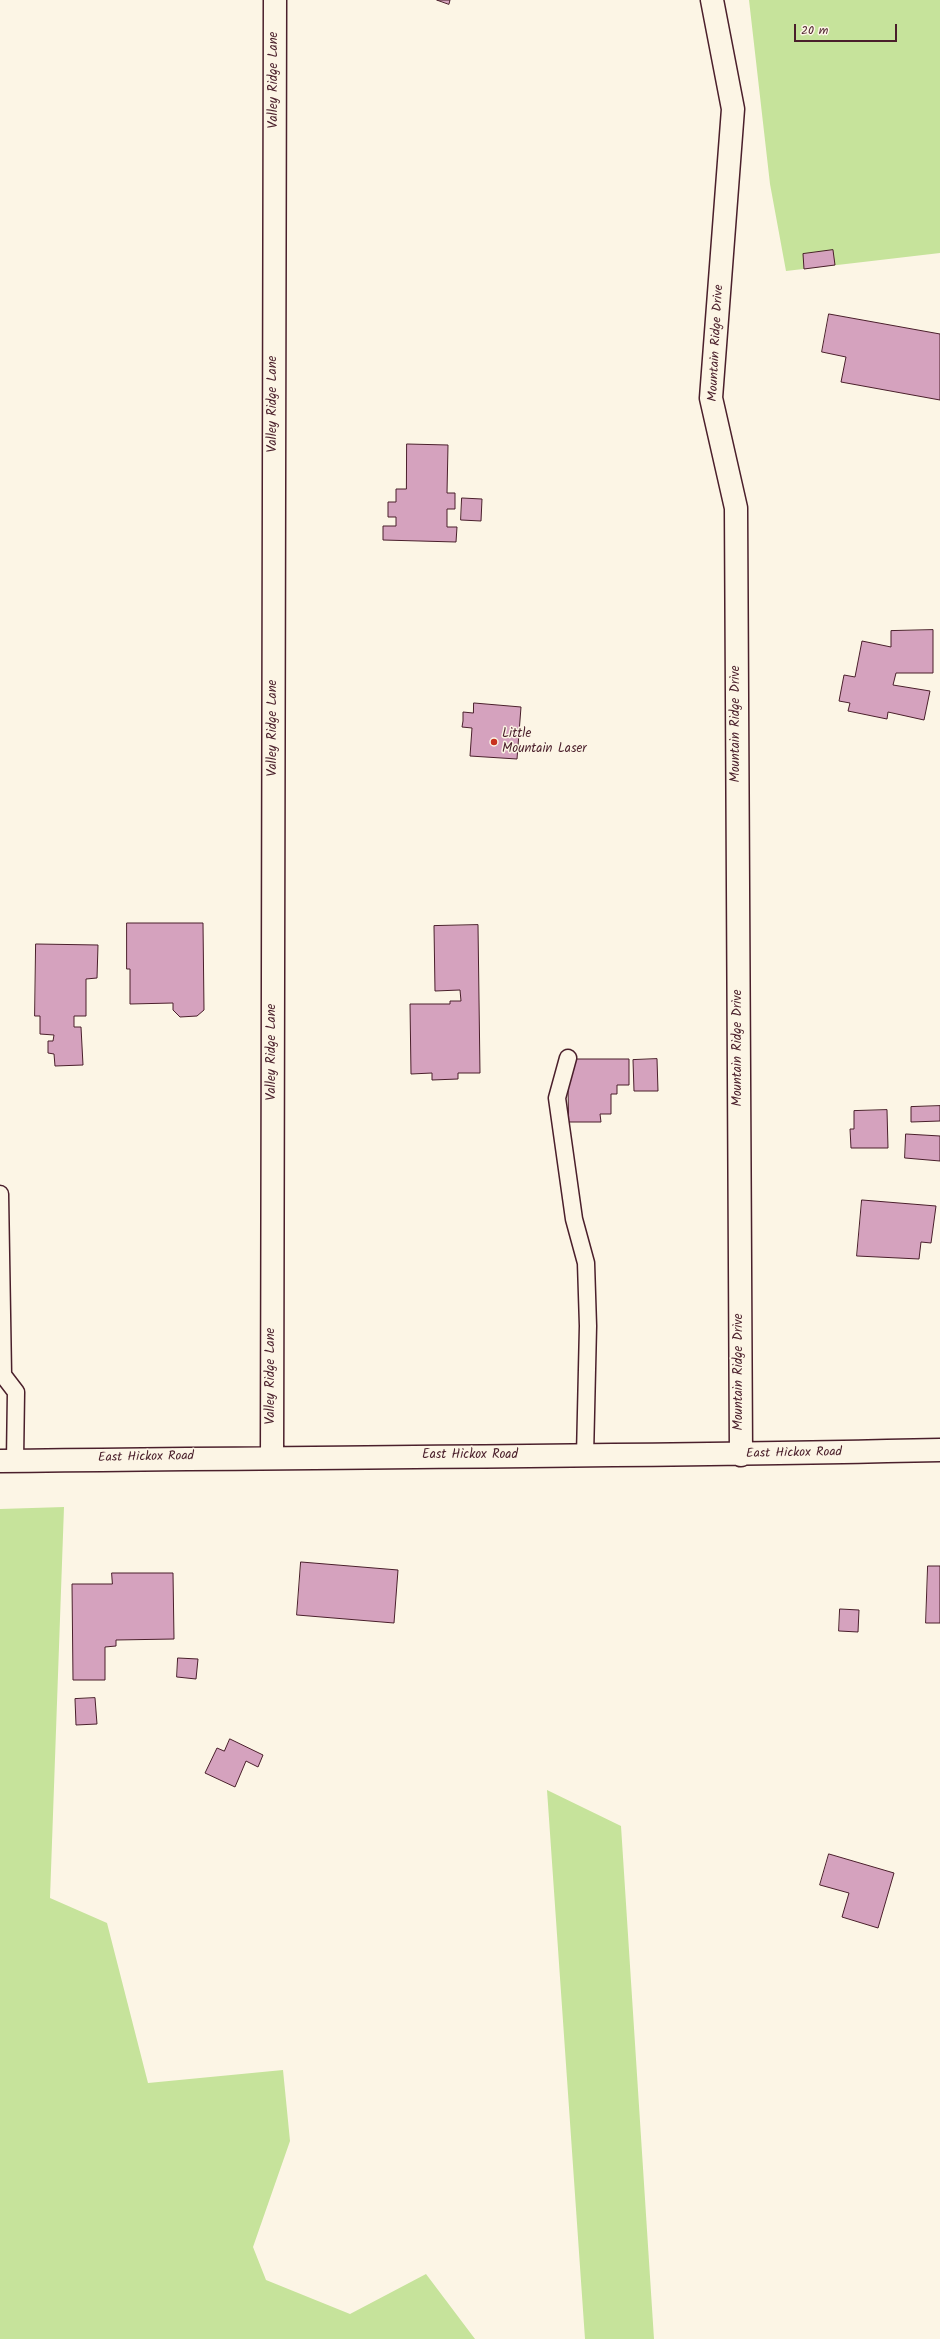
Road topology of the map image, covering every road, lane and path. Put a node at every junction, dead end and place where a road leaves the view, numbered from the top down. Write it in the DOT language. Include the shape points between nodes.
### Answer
graph roads {
  1 [pos="275,0"];
  2 [pos="712,0"];
  3 [pos="568,1058"];
  4 [pos="0,1194"];
  5 [pos="1,1376"];
  6 [pos="940,1450"];
  7 [pos="741,1455"];
  8 [pos="272,1456"];
  9 [pos="586,1456"];
  10 [pos="8,1461"];
  1 -- 8 [label="street, Valley Ridge Lane"];
  2 -- 7 [label="street, Mountain Ridge Drive" via="733,108 711,398 736,508"];
  3 -- 9 [label="lane" via="558,1098 574,1219 586,1263"];
  4 -- 5 [label="lane"];
  5 -- 10 [label="lane" via="16,1392"];
  6 -- 7 [label="street, East Hickox Road"];
  7 -- 9 [label="street, East Hickox Road"];
  8 -- 9 [label="street, East Hickox Road"];
  8 -- 10 [label="street, East Hickox Road"];
}
